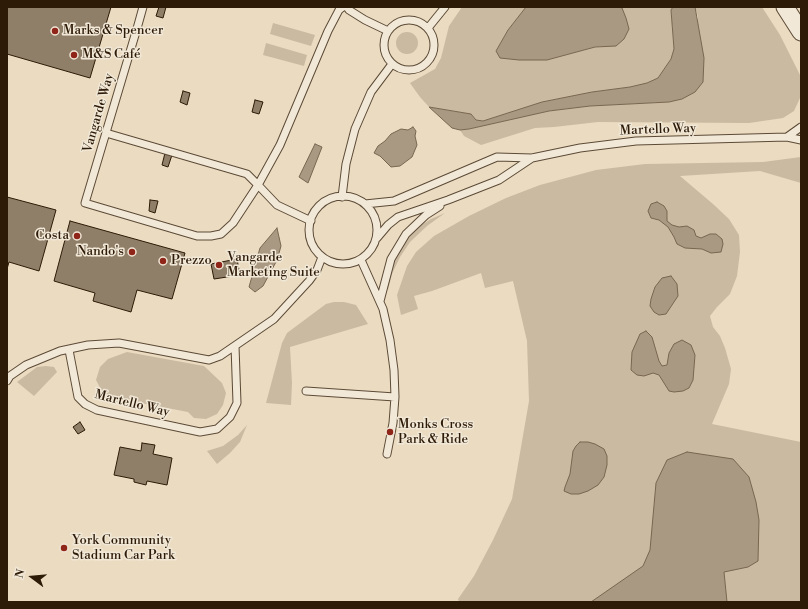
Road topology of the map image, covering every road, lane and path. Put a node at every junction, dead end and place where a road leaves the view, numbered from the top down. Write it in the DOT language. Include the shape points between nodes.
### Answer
graph roads {
  1 [pos="143,7"];
  2 [pos="343,7"];
  3 [pos="347,7"];
  4 [pos="445,7"];
  5 [pos="785,7"];
  6 [pos="428,28"];
  7 [pos="388,30"];
  8 [pos="801,32"];
  9 [pos="392,64"];
  10 [pos="801,127"];
  11 [pos="106,133"];
  12 [pos="786,137"];
  13 [pos="801,140"];
  14 [pos="532,158"];
  15 [pos="258,185"];
  16 [pos="342,197"];
  17 [pos="448,200"];
  18 [pos="365,204"];
  19 [pos="311,221"];
  20 [pos="377,238"];
  21 [pos="322,257"];
  22 [pos="361,260"];
  23 [pos="380,301"];
  24 [pos="235,346"];
  25 [pos="69,350"];
  26 [pos="7,381"];
  27 [pos="306,391"];
  28 [pos="395,397"];
  29 [pos="387,454"];
  1 -- 11 [label="lane, Vangarde Way"];
  2 -- 15 [label="lane" via="328,31 280,145"];
  3 -- 7 [label="lane" via="365,20"];
  4 -- 6 [label="lane"];
  5 -- 8 [label="street"];
  6 -- 7 [label="lane" via="422,23 408,19 400,21"];
  6 -- 9 [label="lane" via="435,42 427,63 413,70 398,68"];
  7 -- 9 [label="lane" via="383,44"];
  9 -- 16 [label="lane" via="371,92 355,129 346,164"];
  10 -- 12 [label="lane"];
  11 -- 15 [label="lane" via="247,174"];
  11 -- 15 [label="lane, Vangarde Way" via="85,203 197,236 211,236 221,234 233,223"];
  12 -- 13 [label="lane, Martello Way"];
  12 -- 14 [label="lane, Martello Way" via="608,144"];
  14 -- 17 [label="lane, Martello Way" via="499,180"];
  14 -- 18 [label="lane, Martello Way" via="497,157 394,201"];
  15 -- 19 [label="lane" via="277,205"];
  16 -- 18 [label="lane" via="354,198"];
  16 -- 19 [label="lane" via="332,198 323,204"];
  17 -- 20 [label="lane, Martello Way" via="398,217"];
  17 -- 23 [label="lane" via="426,215 406,234 391,259"];
  18 -- 20 [label="lane" via="375,219"];
  19 -- 21 [label="lane" via="311,240"];
  20 -- 22 [label="lane" via="368,254"];
  21 -- 22 [label="lane" via="341,264"];
  21 -- 24 [label="lane" via="309,282 274,319"];
  22 -- 23 [label="lane"];
  23 -- 28 [label="lane" via="390,340"];
  24 -- 25 [label="lane" via="209,360 119,343 88,345"];
  24 -- 25 [label="lane, Martello Way" via="237,403 230,417 217,429 200,432 97,410 85,404 78,397"];
  25 -- 26 [label="lane" via="60,351 26,365"];
  27 -- 28 [label="lane"];
  28 -- 29 [label="lane"];
}
